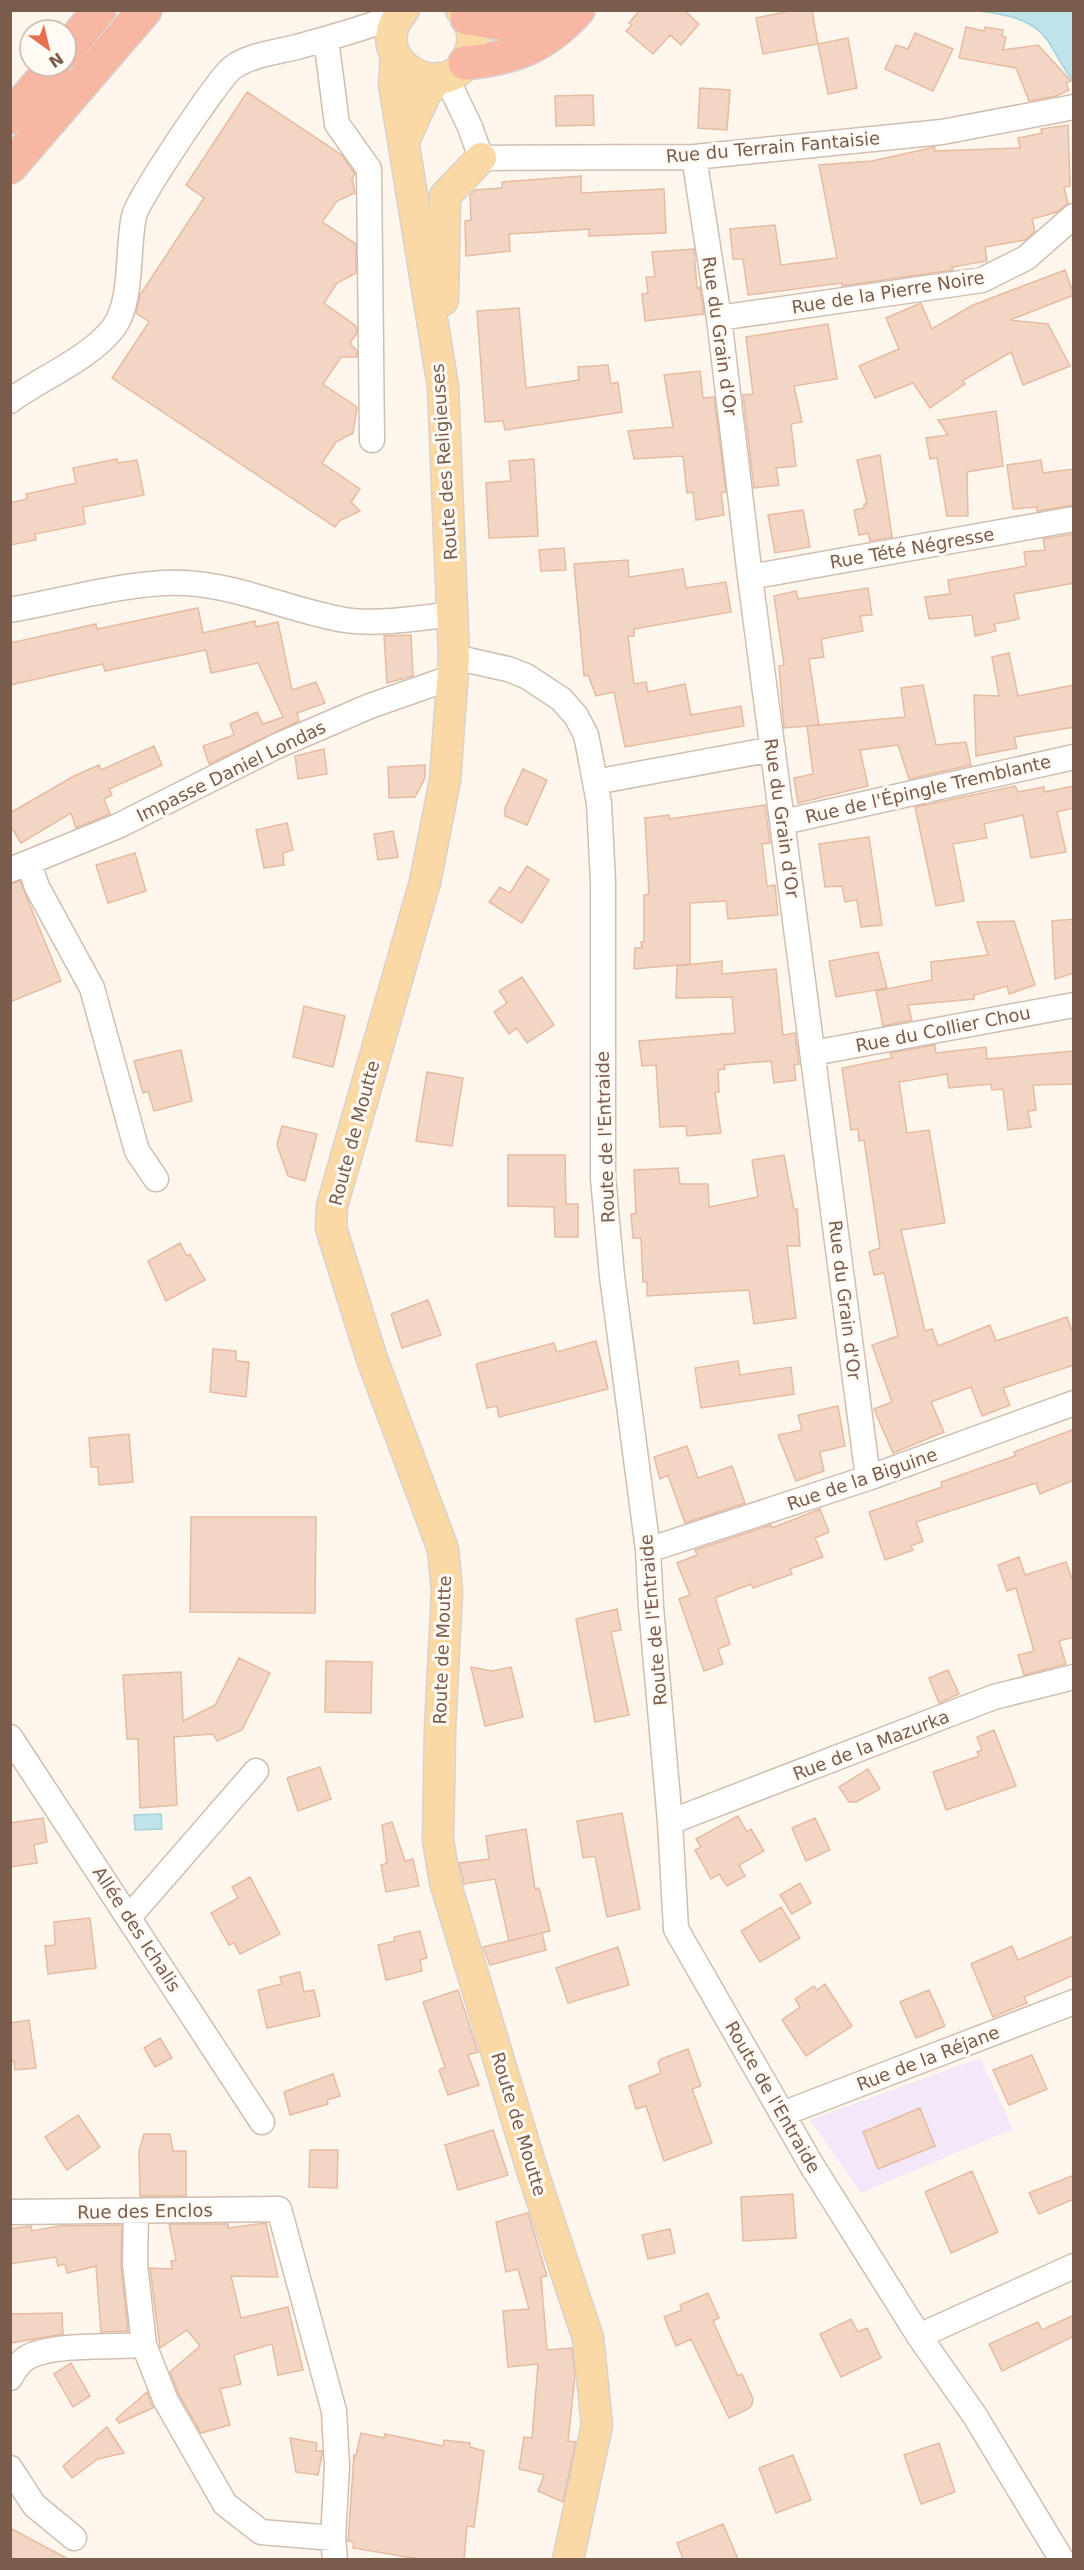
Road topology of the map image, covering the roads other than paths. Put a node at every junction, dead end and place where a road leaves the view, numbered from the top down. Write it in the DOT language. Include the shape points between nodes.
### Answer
graph roads {
  1 [pos="99,10"];
  2 [pos="146,10"];
  3 [pos="552,10"];
  4 [pos="578,10"];
  5 [pos="403,12"];
  6 [pos="464,14"];
  7 [pos="78,36"];
  8 [pos="326,39"];
  9 [pos="394,51"];
  10 [pos="453,71"];
  11 [pos="44,78"];
  12 [pos="1067,109"];
  13 [pos="10,117"];
  14 [pos="404,141"];
  15 [pos="694,157"];
  16 [pos="481,158"];
  17 [pos="10,167"];
  18 [pos="1074,216"];
  19 [pos="719,318"];
  20 [pos="443,387"];
  21 [pos="10,402"];
  22 [pos="372,440"];
  23 [pos="1074,519"];
  24 [pos="750,577"];
  25 [pos="10,610"];
  26 [pos="453,614"];
  27 [pos="454,667"];
  28 [pos="773,749"];
  29 [pos="1074,757"];
  30 [pos="595,782"];
  31 [pos="783,822"];
  32 [pos="20,866"];
  33 [pos="1074,1005"];
  34 [pos="813,1053"];
  35 [pos="156,1179"];
  36 [pos="1074,1403"];
  37 [pos="868,1478"];
  38 [pos="648,1550"];
  39 [pos="1074,1677"];
  40 [pos="10,1737"];
  41 [pos="256,1771"];
  42 [pos="670,1822"];
  43 [pos="129,1916"];
  44 [pos="1074,2002"];
  45 [pos="782,2114"];
  46 [pos="262,2122"];
  47 [pos="10,2212"];
  48 [pos="136,2212"];
  49 [pos="1074,2266"];
  50 [pos="919,2336"];
  51 [pos="144,2344"];
  52 [pos="10,2378"];
  53 [pos="10,2468"];
  54 [pos="74,2538"];
  55 [pos="334,2549"];
  56 [pos="568,2559"];
  57 [pos="1062,2559"];
  1 -- 7 [label="highway"];
  2 -- 17 [label="highway"];
  3 -- 6 [label="highway" via="521,26"];
  4 -- 10 [label="highway" via="557,31 524,52"];
  5 -- 8 [label="street"];
  5 -- 9 [label="main road, Route des Religieuses" via="394,28"];
  6 -- 10 [label="main road" via="473,41"];
  8 -- 9 [label="street" via="358,38"];
  8 -- 21 [label="street" via="232,68 187,127 134,213 124,302 114,327 89,351"];
  8 -- 22 [label="street" via="337,124 369,169"];
  9 -- 10 [label="main road" via="410,72 429,79"];
  9 -- 14 [label="main road, Route des Religieuses" via="394,84"];
  10 -- 14 [label="main road" via="426,93"];
  10 -- 16 [label="street"];
  11 -- 13 [label="highway"];
  12 -- 15 [label="street, Rue du Terrain Fantaisie" via="942,132"];
  14 -- 20 [label="main road, Route des Religieuses"];
  15 -- 16 [label="street, Rue du Terrain Fantaisie"];
  15 -- 19 [label="street, Rue du Grain d'Or"];
  16 -- 20 [label="main road" via="445,196"];
  18 -- 19 [label="street, Rue de la Pierre Noire" via="1026,258 982,280"];
  19 -- 24 [label="street, Rue du Grain d'Or"];
  20 -- 26 [label="main road, Route des Religieuses"];
  23 -- 24 [label="street, Rue Tété Négresse"];
  24 -- 28 [label="street, Rue du Grain d'Or"];
  25 -- 26 [label="street" via="157,583 187,583 243,592 346,620 409,620"];
  26 -- 27 [label="main road, Route des Religieuses"];
  27 -- 30 [label="street, Route de l'Entraide" via="517,673 561,699 586,735"];
  27 -- 32 [label="street, Impasse Daniel Londas" via="277,746 118,826"];
  27 -- 56 [label="main road, Route de Moutte" via="445,780 425,882 332,1206 331,1228 372,1359 442,1549 447,1591 438,1840 445,1882 533,2173 588,2338 597,2425"];
  28 -- 30 [label="street"];
  28 -- 31 [label="street, Rue du Grain d'Or"];
  29 -- 31 [label="street, Rue de l'Épingle Tremblante"];
  30 -- 38 [label="street, Route de l'Entraide" via="603,882 603,1178"];
  31 -- 34 [label="street, Rue du Grain d'Or"];
  32 -- 35 [label="street" via="37,887 92,988 137,1151"];
  33 -- 34 [label="street, Rue du Collier Chou"];
  34 -- 37 [label="street, Rue du Grain d'Or"];
  36 -- 37 [label="street, Rue de la Biguine"];
  37 -- 38 [label="street, Rue de la Biguine"];
  38 -- 42 [label="street, Route de l'Entraide"];
  39 -- 42 [label="street, Rue de la Mazurka" via="994,1697"];
  40 -- 43 [label="street, Allée des Ichalis"];
  41 -- 43 [label="street"];
  42 -- 45 [label="street, Route de l'Entraide" via="676,1929"];
  43 -- 46 [label="street, Allée des Ichalis"];
  44 -- 45 [label="street, Rue de la Réjane"];
  45 -- 50 [label="street, Route de l'Entraide"];
  47 -- 48 [label="street, Rue des Enclos"];
  48 -- 51 [label="street" via="135,2264"];
  48 -- 55 [label="street, Rue des Enclos" via="279,2210 334,2411"];
  49 -- 50 [label="street"];
  50 -- 57 [label="street, Route de l'Entraide" via="975,2416"];
  51 -- 52 [label="street" via="48,2350 30,2355"];
  51 -- 55 [label="street" via="166,2401 225,2504 261,2532"];
  53 -- 54 [label="street" via="34,2505"];
}
